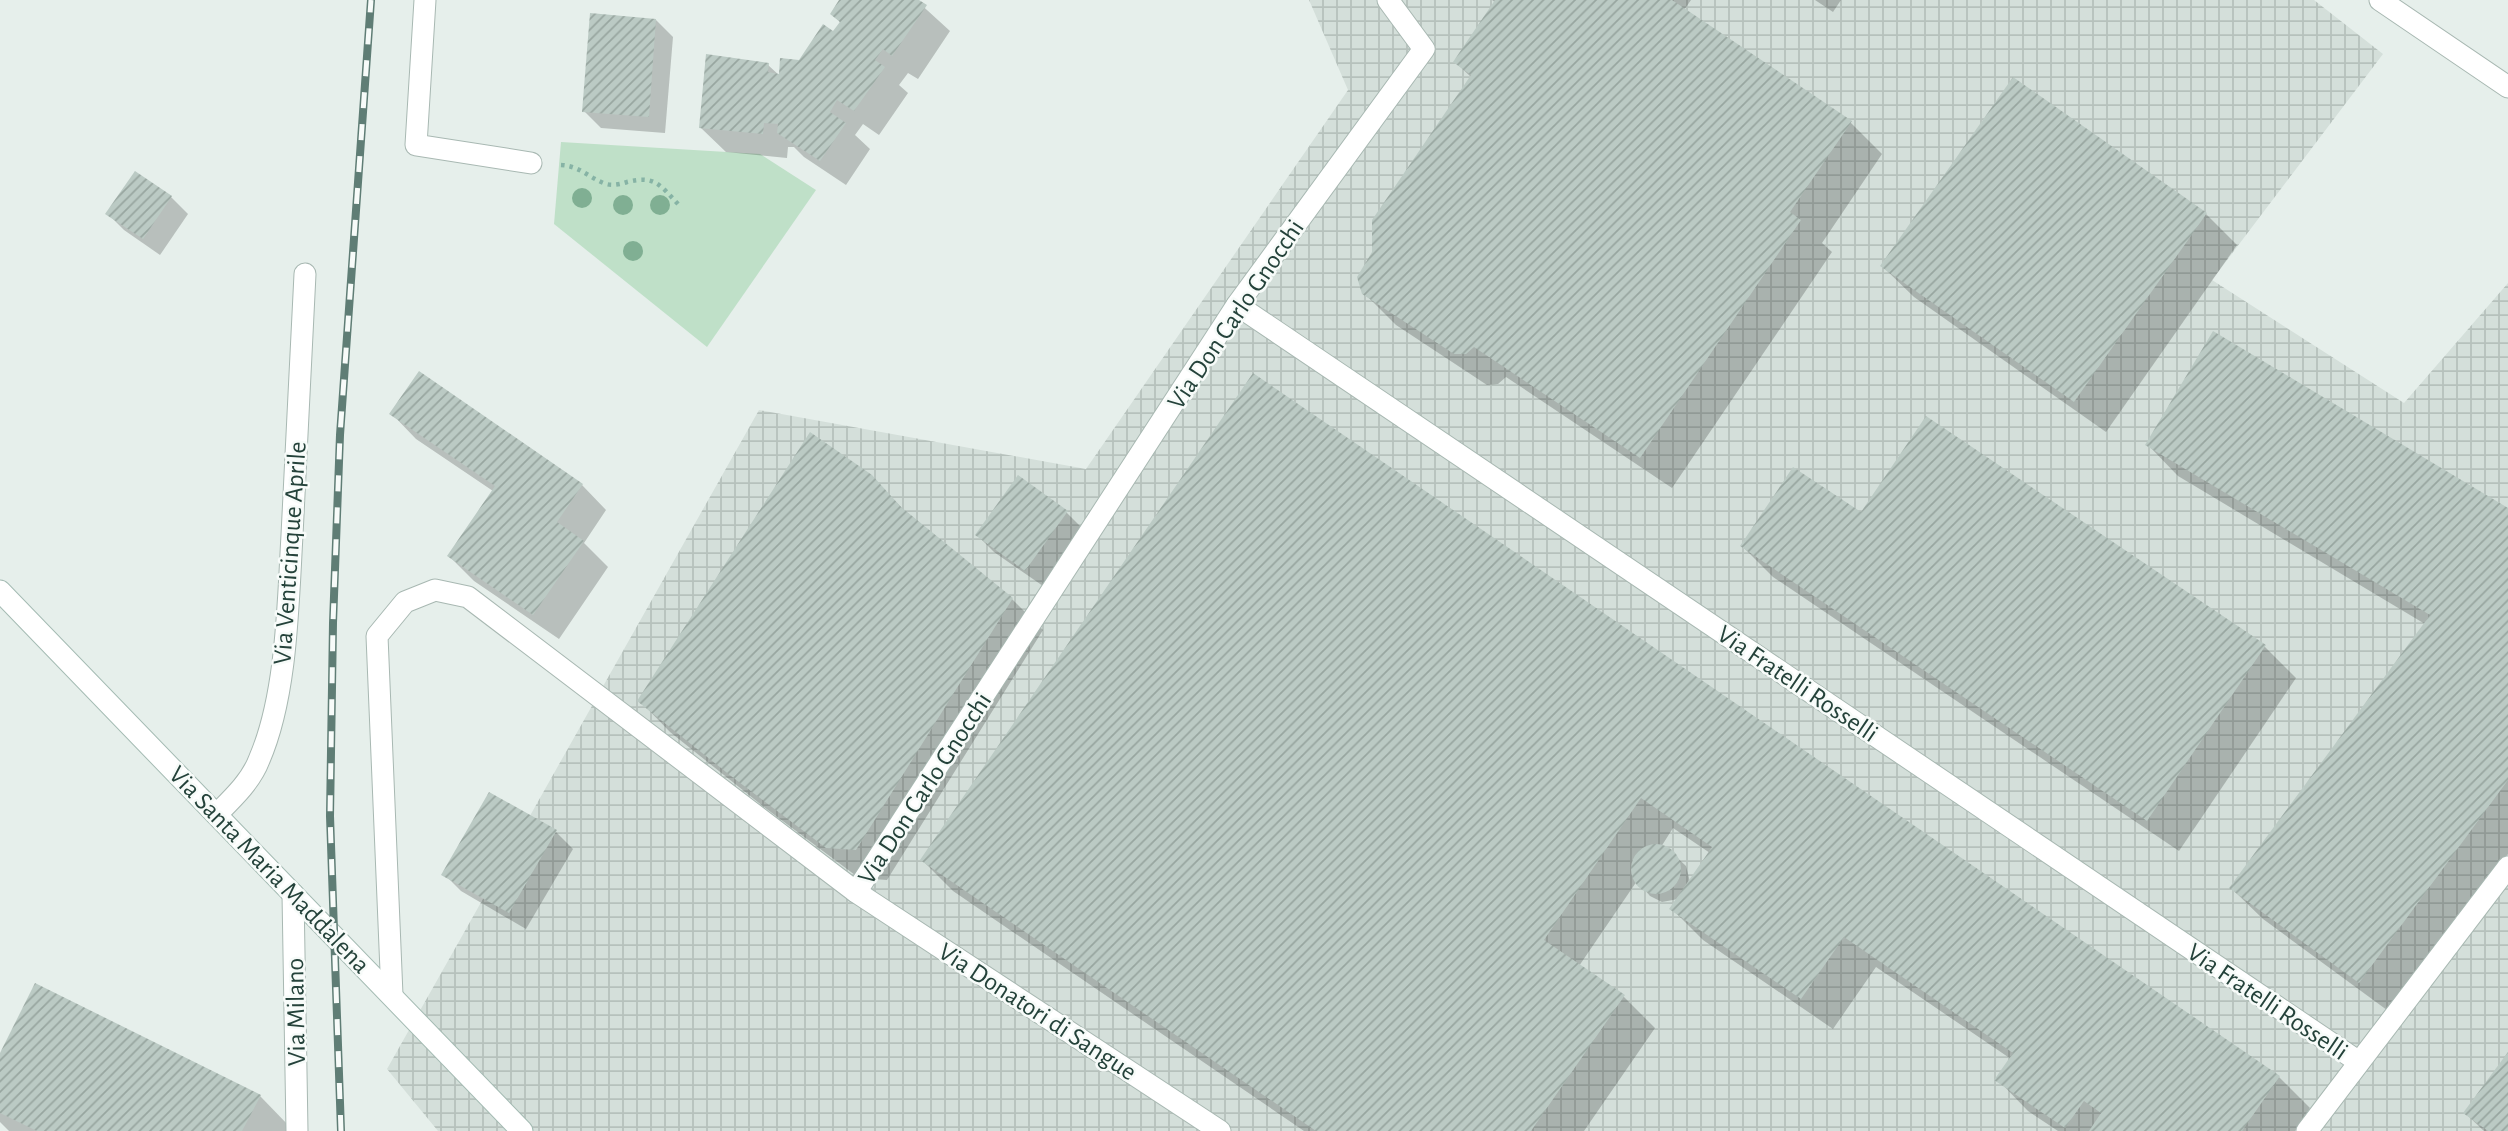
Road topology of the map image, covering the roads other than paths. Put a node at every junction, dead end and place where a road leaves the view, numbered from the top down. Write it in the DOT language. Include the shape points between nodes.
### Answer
graph roads {
  1 [pos="425,0"];
  2 [pos="1388,0"];
  3 [pos="2381,1"];
  4 [pos="2508,88"];
  5 [pos="531,163"];
  6 [pos="305,274"];
  7 [pos="1237,305"];
  8 [pos="0,591"];
  9 [pos="217,814"];
  10 [pos="2508,867"];
  11 [pos="856,892"];
  12 [pos="293,894"];
  13 [pos="392,995"];
  14 [pos="2359,1062"];
  15 [pos="297,1131"];
  16 [pos="522,1131"];
  17 [pos="1220,1131"];
  18 [pos="2307,1131"];
  1 -- 5 [label="street" via="416,145"];
  2 -- 7 [label="street, Via Don Carlo Gnocchi" via="1424,49"];
  3 -- 4 [label="street"];
  6 -- 9 [label="street, Via Venticinque Aprile" via="281,679 258,763"];
  7 -- 11 [label="street, Via Don Carlo Gnocchi"];
  7 -- 14 [label="street, Via Fratelli Rosselli"];
  8 -- 9 [label="street, Via Santa Maria Maddalena"];
  9 -- 12 [label="street, Via Santa Maria Maddalena"];
  10 -- 14 [label="street"];
  11 -- 13 [label="street, Via Don Carlo Gnocchi" via="468,597 435,590 405,602 377,636"];
  11 -- 17 [label="street, Via Donatori di Sangue"];
  12 -- 13 [label="street, Via Santa Maria Maddalena"];
  12 -- 15 [label="street, Via Milano"];
  13 -- 16 [label="street, Via Santa Maria Maddalena"];
  14 -- 18 [label="street"];
}
